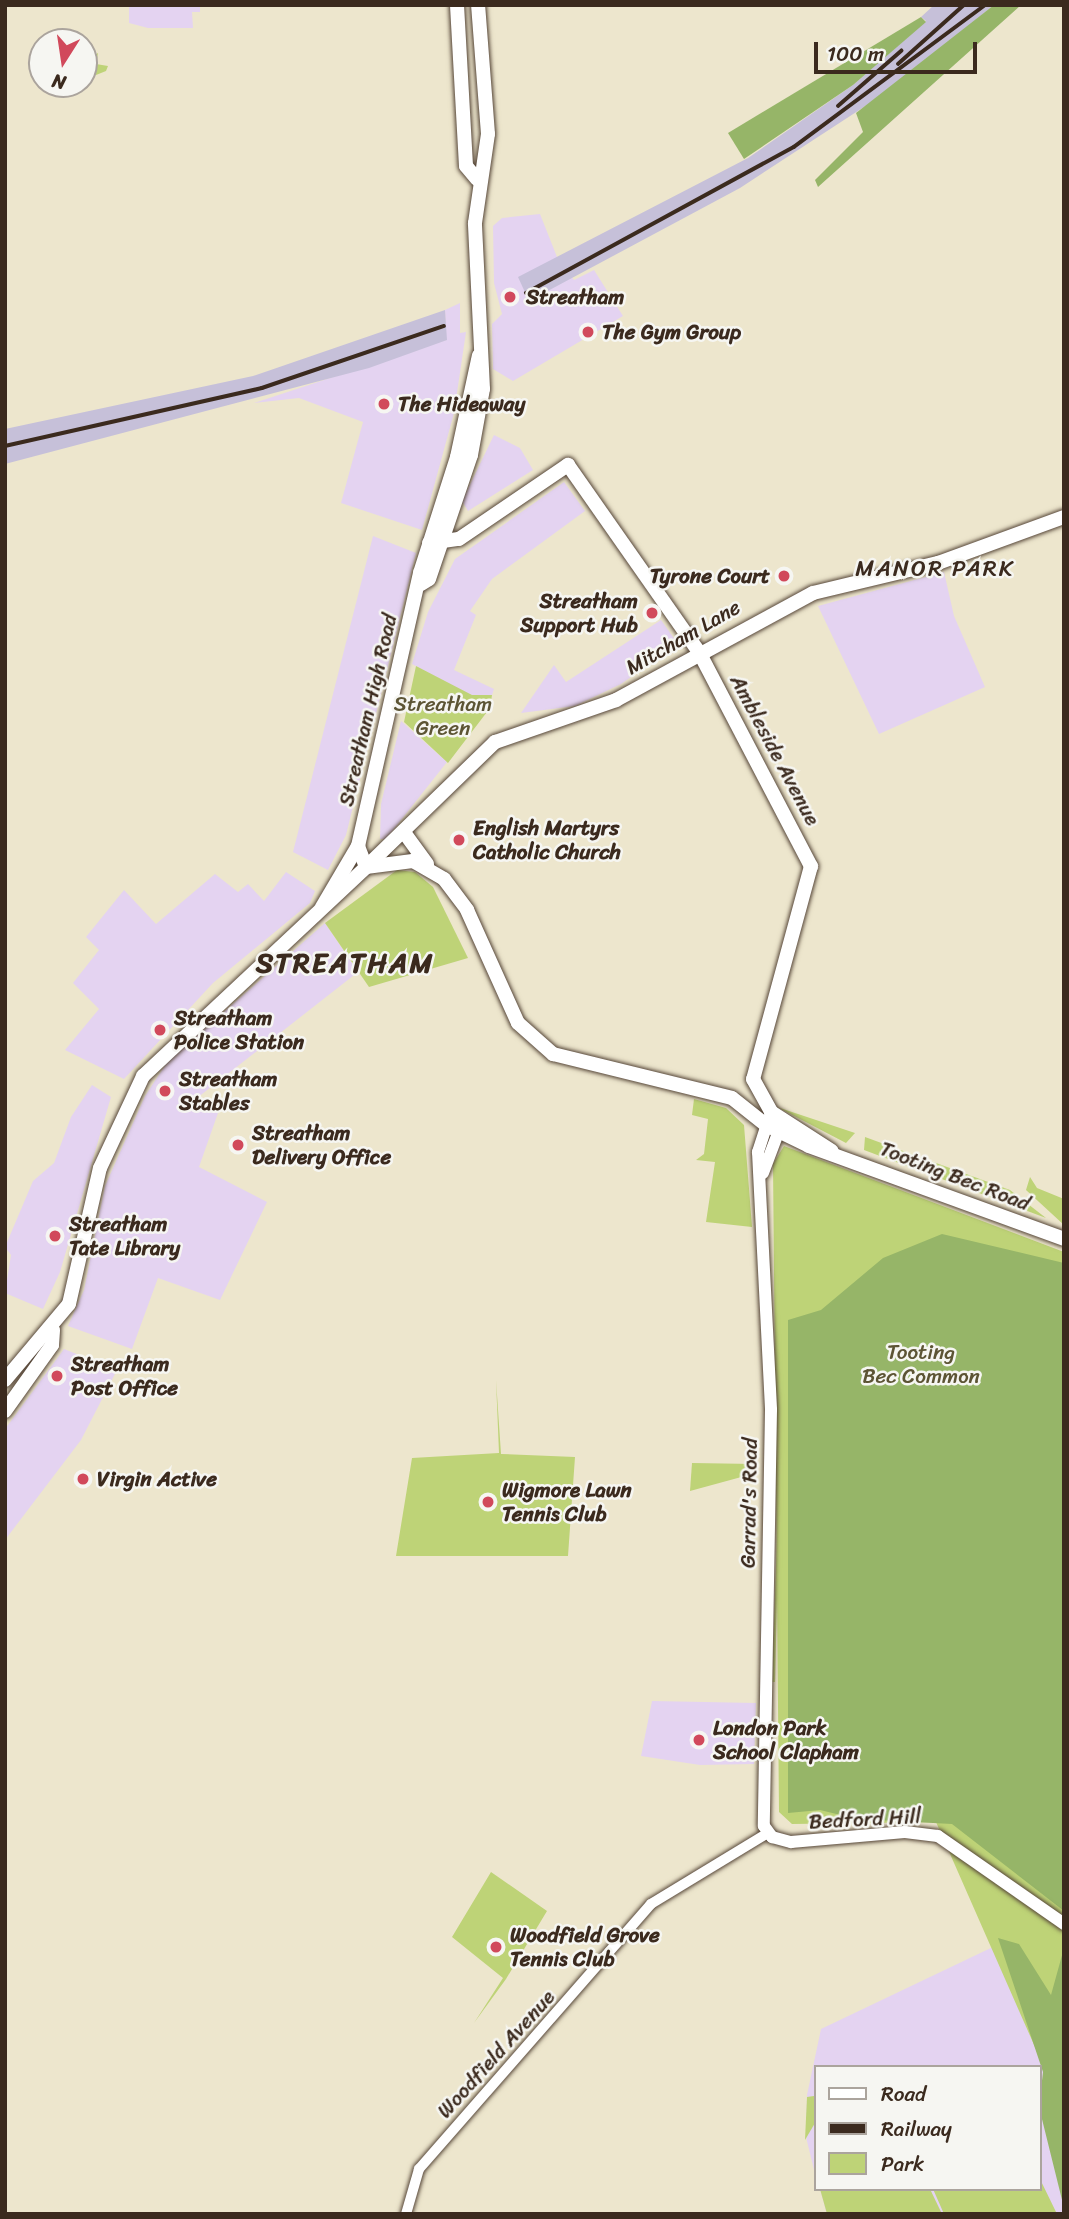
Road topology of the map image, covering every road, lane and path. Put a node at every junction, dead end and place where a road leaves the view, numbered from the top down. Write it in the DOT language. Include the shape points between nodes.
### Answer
graph roads {
  1 [pos="457,5"];
  2 [pos="478,5"];
  3 [pos="477,179"];
  4 [pos="479,355"];
  5 [pos="452,507"];
  6 [pos="1064,517"];
  7 [pos="475,524"];
  8 [pos="434,544"];
  9 [pos="699,652"];
  10 [pos="405,835"];
  11 [pos="358,846"];
  12 [pos="426,864"];
  13 [pos="366,867"];
  14 [pos="322,909"];
  15 [pos="755,1085"];
  16 [pos="732,1098"];
  17 [pos="773,1122"];
  18 [pos="1064,1239"];
  19 [pos="53,1330"];
  20 [pos="5,1380"];
  21 [pos="5,1410"];
  22 [pos="768,1833"];
  23 [pos="1064,1924"];
  24 [pos="406,2214"];
  1 -- 3 [label="main road, Streatham High Road" via="466,166"];
  2 -- 3 [label="main road, Streatham High Road" via="488,167"];
  3 -- 4 [label="main road, Streatham High Road"];
  4 -- 5 [label="main road, Streatham High Road" via="481,405"];
  4 -- 8 [label="main road, Streatham High Road"];
  5 -- 7 [label="main road" via="456,517"];
  5 -- 8 [label="main road, Streatham High Road"];
  6 -- 9 [label="main road, Mitcham Lane" via="938,563 813,593"];
  7 -- 8 [label="main road" via="458,539"];
  7 -- 9 [label="main road, Ambleside Avenue" via="568,465"];
  8 -- 11 [label="main road, Streatham High Road"];
  9 -- 10 [label="main road, Mitcham Lane" via="615,700 495,742 474,756"];
  9 -- 15 [label="main road, Ambleside Avenue" via="811,866"];
  10 -- 12 [label="main road"];
  10 -- 13 [label="main road, Mitcham Lane"];
  11 -- 13 [label="main road"];
  11 -- 14 [label="main road, Streatham High Road"];
  12 -- 13 [label="main road" via="398,860"];
  12 -- 16 [label="main road" via="467,910 503,994 534,1044"];
  13 -- 14 [label="main road, Streatham High Road"];
  14 -- 19 [label="main road, Streatham High Road" via="143,1076 100,1168 74,1286"];
  15 -- 16 [label="main road"];
  15 -- 17 [label="main road"];
  16 -- 17 [label="main road, Tooting Bec Road"];
  17 -- 18 [label="main road, Tooting Bec Road" via="832,1151"];
  17 -- 22 [label="main road, Garrad's Road" via="758,1152 763,1173 771,1410 761,1783"];
  19 -- 20 [label="main road, Streatham High Road" via="40,1336"];
  19 -- 21 [label="main road" via="52,1345"];
  22 -- 23 [label="main road, Bedford Hill" via="791,1842 905,1832 938,1836"];
  22 -- 24 [label="street, Woodfield Avenue" via="651,1904 418,2169"];
}
